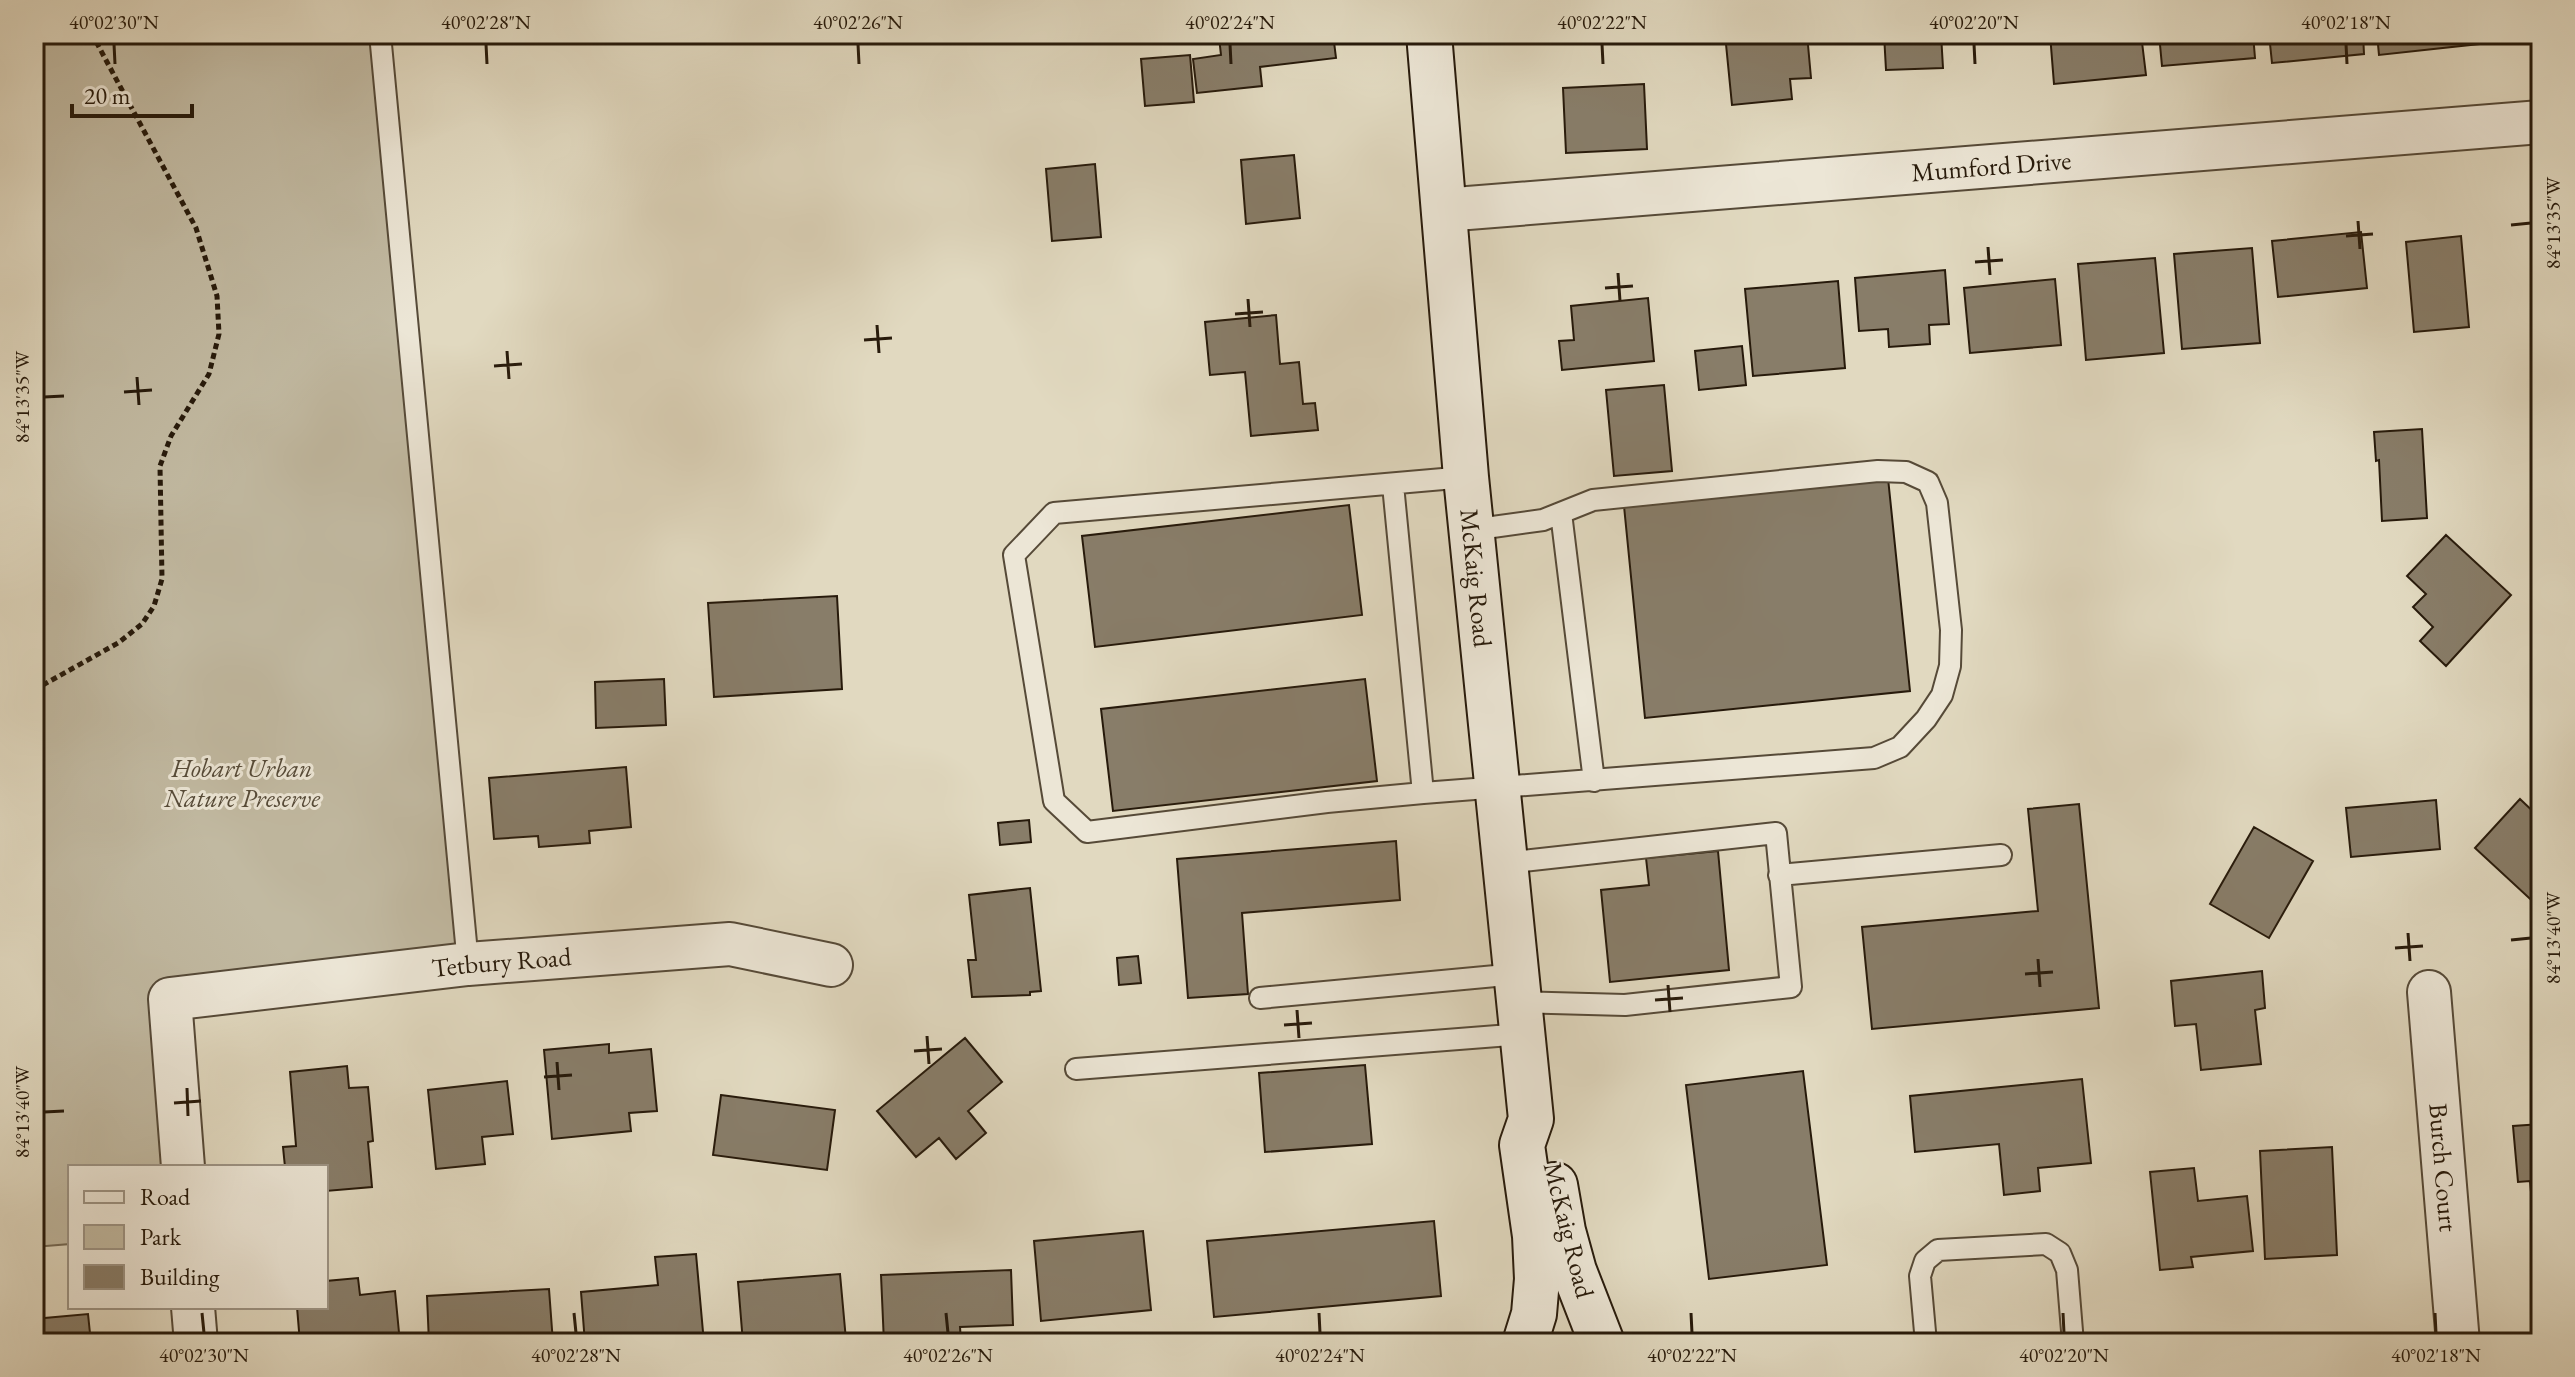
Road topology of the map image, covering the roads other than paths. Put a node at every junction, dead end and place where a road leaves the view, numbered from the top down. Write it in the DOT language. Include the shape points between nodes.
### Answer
graph roads {
  1 [pos="380,34"];
  2 [pos="1429,34"];
  3 [pos="2541,122"];
  4 [pos="1443,210"];
  5 [pos="1466,477"];
  6 [pos="1393,485"];
  7 [pos="1561,513"];
  8 [pos="1471,530"];
  9 [pos="1594,781"];
  10 [pos="1497,787"];
  11 [pos="1423,793"];
  12 [pos="2001,855"];
  13 [pos="1505,863"];
  14 [pos="1779,875"];
  15 [pos="468,964"];
  16 [pos="831,965"];
  17 [pos="2429,992"];
  18 [pos="1260,998"];
  19 [pos="1520,1003"];
  20 [pos="1076,1069"];
  21 [pos="1531,1119"];
  22 [pos="183,1165"];
  23 [pos="193,1309"];
  24 [pos="196,1343"];
  25 [pos="1525,1343"];
  26 [pos="1539,1343"];
  27 [pos="1592,1343"];
  28 [pos="1602,1343"];
  29 [pos="1926,1343"];
  30 [pos="2073,1343"];
  31 [pos="2458,1343"];
  1 -- 15 [label="lane"];
  2 -- 4 [label="street, McKaig Road"];
  3 -- 4 [label="street, Mumford Drive"];
  4 -- 5 [label="street, McKaig Road"];
  5 -- 6 [label="lane"];
  5 -- 8 [label="street, McKaig Road"];
  6 -- 11 [label="lane"];
  6 -- 11 [label="lane" via="1054,513 1014,555 1054,801 1087,832"];
  7 -- 8 [label="lane"];
  7 -- 9 [label="lane"];
  7 -- 9 [label="lane" via="1593,500 1878,471 1906,472 1928,482 1937,503 1950,666 1942,695 1900,747 1874,758"];
  8 -- 10 [label="street, McKaig Road"];
  9 -- 10 [label="lane"];
  10 -- 11 [label="lane"];
  10 -- 13 [label="street, McKaig Road"];
  12 -- 14 [label="lane"];
  13 -- 14 [label="lane" via="1776,833"];
  13 -- 19 [label="street, McKaig Road"];
  14 -- 19 [label="lane" via="1791,987 1625,1005"];
  15 -- 16 [label="street, Tetbury Road" via="730,944"];
  15 -- 22 [label="street, Tetbury Road" via="170,999"];
  17 -- 31 [label="street, Burch Court"];
  18 -- 19 [label="lane"];
  19 -- 20 [label="lane"];
  19 -- 21 [label="street, McKaig Road"];
  21 -- 25 [label="street, McKaig Road" via="1522,1145 1537,1279"];
  21 -- 28 [label="street, McKaig Road" via="1547,1142 1563,1231"];
  23 -- 24 [label="street"];
  26 -- 27 [label="street" via="1561,1338"];
  29 -- 30 [label="lane" via="1920,1276 1925,1261 1938,1250 2046,1244 2060,1253 2067,1270"];
}
